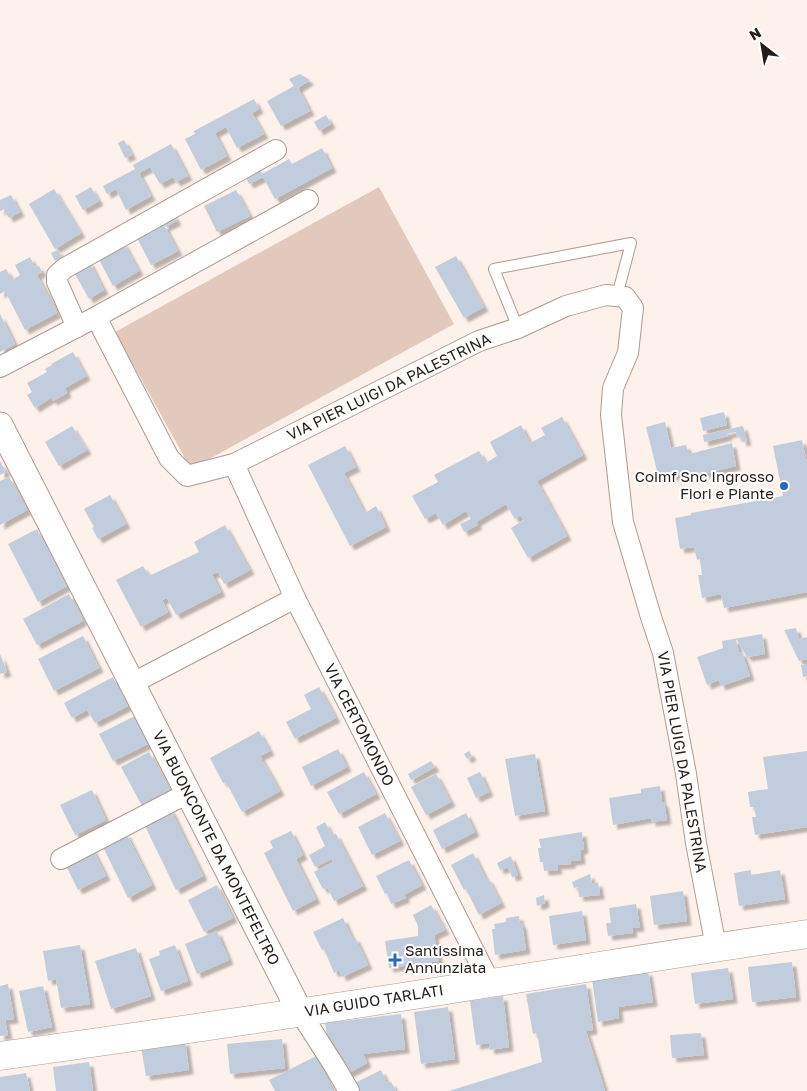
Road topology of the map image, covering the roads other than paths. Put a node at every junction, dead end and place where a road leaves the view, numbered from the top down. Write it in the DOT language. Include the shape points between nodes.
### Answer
graph roads {
  1 [pos="276,150"];
  2 [pos="308,200"];
  3 [pos="617,296"];
  4 [pos="96,317"];
  5 [pos="77,327"];
  6 [pos="518,328"];
  7 [pos="0,367"];
  8 [pos="0,425"];
  9 [pos="234,464"];
  10 [pos="295,598"];
  11 [pos="132,683"];
  12 [pos="188,793"];
  13 [pos="61,859"];
  14 [pos="807,934"];
  15 [pos="716,947"];
  16 [pos="490,983"];
  17 [pos="300,1012"];
  18 [pos="0,1056"];
  19 [pos="348,1091"];
  1 -- 5 [label="street" via="64,268 57,275 56,282"];
  2 -- 4 [label="street"];
  3 -- 6 [label="street, VIA PIER LUIGI DA PALESTRINA" via="606,295 566,306"];
  3 -- 6 [label="lane" via="631,243 494,269"];
  3 -- 15 [label="street, VIA PIER LUIGI DA PALESTRINA" via="625,297 633,308 628,354 613,388 611,415 623,522 663,653"];
  4 -- 5 [label="street"];
  4 -- 9 [label="street, VIA PIER LUIGI DA PALESTRINA" via="169,458 187,476"];
  5 -- 7 [label="street"];
  6 -- 9 [label="street, VIA PIER LUIGI DA PALESTRINA" via="479,341"];
  8 -- 11 [label="street, VIA BUONCONTE DA MONTEFELTRO"];
  9 -- 10 [label="street, VIA CERTOMONDO"];
  10 -- 11 [label="street"];
  10 -- 16 [label="street, VIA CERTOMONDO"];
  11 -- 12 [label="street, VIA BUONCONTE DA MONTEFELTRO"];
  12 -- 13 [label="street"];
  12 -- 17 [label="street, VIA BUONCONTE DA MONTEFELTRO"];
  14 -- 15 [label="main road, VIA GUIDO TARLATI"];
  15 -- 16 [label="main road, VIA GUIDO TARLATI"];
  16 -- 17 [label="main road, VIA GUIDO TARLATI"];
  17 -- 18 [label="main road, VIA GUIDO TARLATI"];
  17 -- 19 [label="street"];
}
